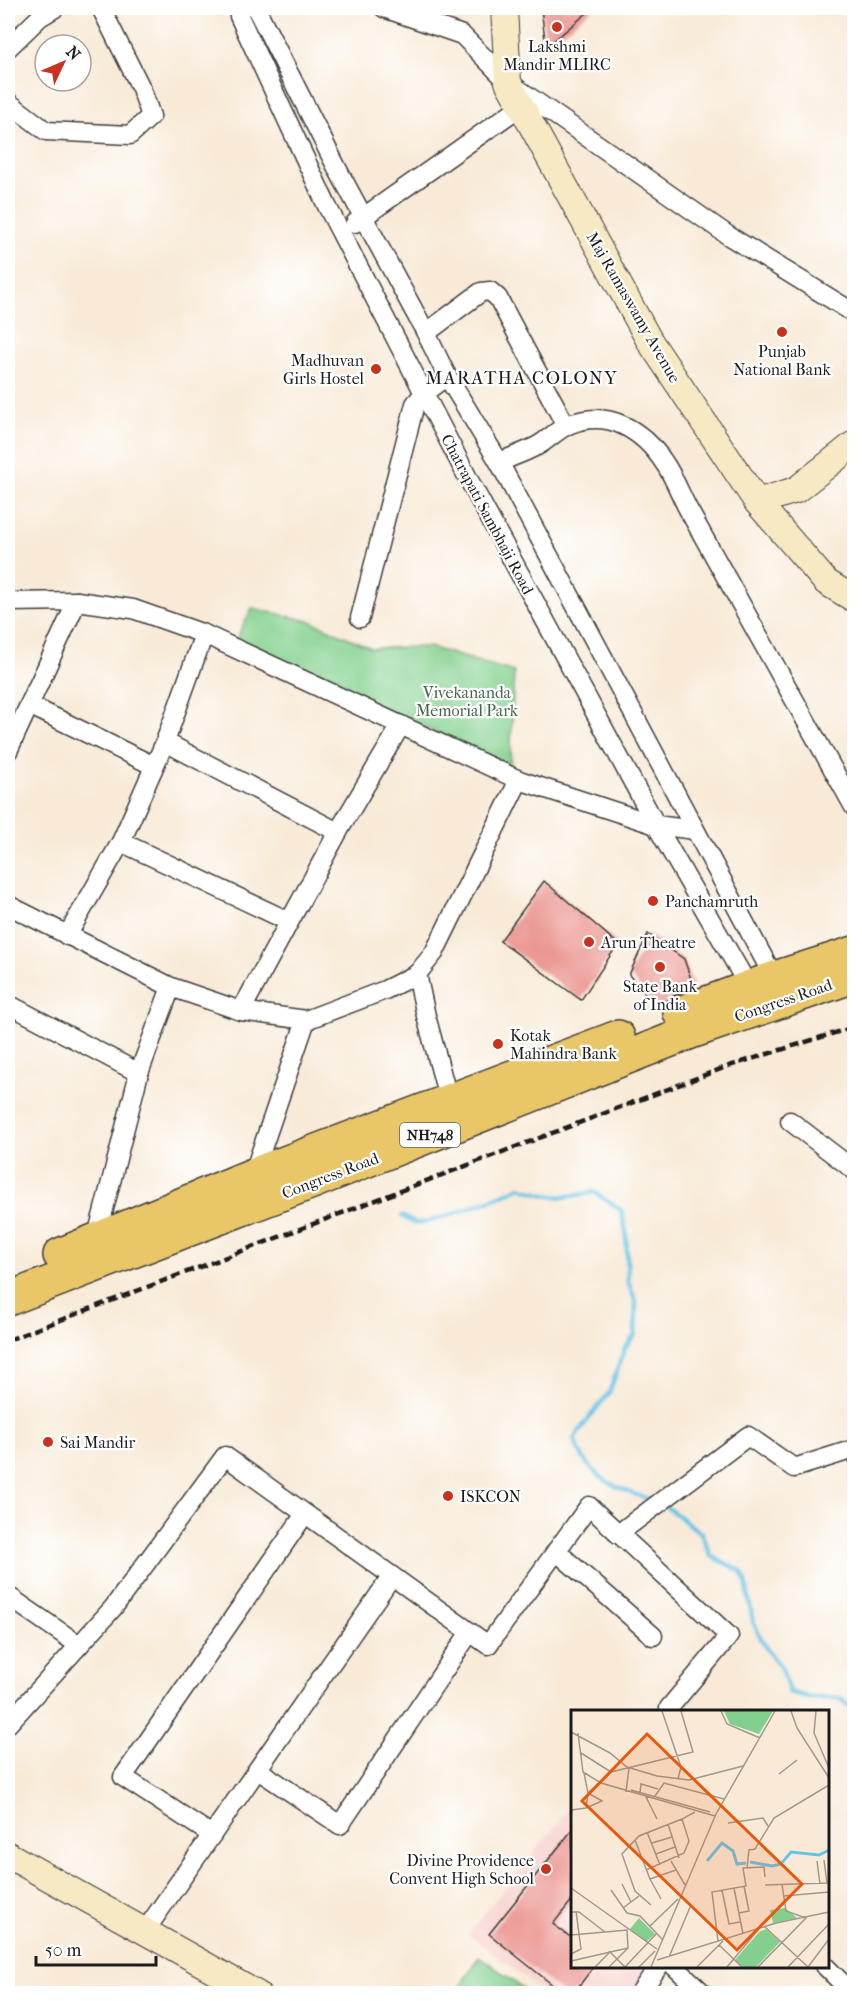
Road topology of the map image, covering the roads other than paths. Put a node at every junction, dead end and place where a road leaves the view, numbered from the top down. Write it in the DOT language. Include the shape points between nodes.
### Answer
graph roads {
  1 [pos="55,8"];
  2 [pos="101,8"];
  3 [pos="240,8"];
  4 [pos="256,8"];
  5 [pos="384,8"];
  6 [pos="504,8"];
  7 [pos="8,48"];
  8 [pos="508,82"];
  9 [pos="8,102"];
  10 [pos="521,106"];
  11 [pos="364,217"];
  12 [pos="340,232"];
  13 [pos="855,313"];
  14 [pos="426,333"];
  15 [pos="447,376"];
  16 [pos="424,393"];
  17 [pos="566,426"];
  18 [pos="855,444"];
  19 [pos="499,462"];
  20 [pos="757,502"];
  21 [pos="855,599"];
  22 [pos="77,601"];
  23 [pos="8,602"];
  24 [pos="360,618"];
  25 [pos="204,634"];
  26 [pos="28,705"];
  27 [pos="401,725"];
  28 [pos="165,742"];
  29 [pos="8,751"];
  30 [pos="154,766"];
  31 [pos="519,780"];
  32 [pos="855,807"];
  33 [pos="656,825"];
  34 [pos="695,830"];
  35 [pos="338,832"];
  36 [pos="121,842"];
  37 [pos="8,905"];
  38 [pos="288,921"];
  39 [pos="67,936"];
  40 [pos="855,953"];
  41 [pos="417,975"];
  42 [pos="855,976"];
  43 [pos="171,987"];
  44 [pos="768,993"];
  45 [pos="8,1004"];
  46 [pos="241,1011"];
  47 [pos="306,1020"];
  48 [pos="139,1073"];
  49 [pos="449,1101"];
  50 [pos="790,1121"];
  51 [pos="855,1170"];
  52 [pos="253,1175"];
  53 [pos="97,1253"];
  54 [pos="8,1275"];
  55 [pos="8,1299"];
  56 [pos="855,1449"];
  57 [pos="305,1514"];
  58 [pos="618,1534"];
  59 [pos="556,1551"];
  60 [pos="392,1576"];
  61 [pos="8,1596"];
  62 [pos="470,1632"];
  63 [pos="653,1636"];
  64 [pos="79,1645"];
  65 [pos="669,1708"];
  66 [pos="8,1724"];
  67 [pos="258,1770"];
  68 [pos="212,1835"];
  69 [pos="8,1855"];
  70 [pos="145,1931"];
  71 [pos="658,1968"];
  72 [pos="676,1968"];
  73 [pos="827,1968"];
  74 [pos="257,1994"];
  75 [pos="639,1994"];
  76 [pos="704,1994"];
  77 [pos="853,1994"];
  1 -- 7 [label="street"];
  2 -- 9 [label="street" via="151,116 130,135 46,131"];
  3 -- 12 [label="street, Chatrapati Sambhaji Road" via="239,16"];
  4 -- 11 [label="street, Chatrapati Sambhaji Road"];
  5 -- 8 [label="street" via="462,35"];
  6 -- 8 [label="street, Maj Ramaswamy Avenue"];
  8 -- 10 [label="street, Maj Ramaswamy Avenue"];
  8 -- 13 [label="street" via="729,236"];
  10 -- 11 [label="street"];
  10 -- 20 [label="street, Maj Ramaswamy Avenue" via="649,340"];
  11 -- 12 [label="street"];
  11 -- 14 [label="street, Chatrapati Sambhaji Road"];
  12 -- 16 [label="street, Chatrapati Sambhaji Road"];
  14 -- 15 [label="street, Chatrapati Sambhaji Road"];
  14 -- 17 [label="street" via="481,292 490,291 498,298"];
  15 -- 16 [label="street"];
  15 -- 19 [label="street, Chatrapati Sambhaji Road"];
  16 -- 24 [label="street" via="412,414"];
  16 -- 33 [label="street, Chatrapati Sambhaji Road"];
  17 -- 19 [label="street" via="537,446"];
  17 -- 32 [label="street" via="596,418 622,424 639,433 665,463"];
  18 -- 20 [label="street" via="796,489"];
  19 -- 34 [label="street, Chatrapati Sambhaji Road"];
  20 -- 21 [label="street, Maj Ramaswamy Avenue" via="826,582"];
  22 -- 23 [label="street"];
  22 -- 25 [label="street" via="133,609"];
  22 -- 26 [label="street"];
  25 -- 27 [label="street"];
  25 -- 28 [label="street"];
  26 -- 29 [label="street"];
  26 -- 30 [label="street"];
  27 -- 31 [label="street"];
  27 -- 35 [label="street"];
  28 -- 30 [label="street"];
  28 -- 35 [label="street"];
  30 -- 36 [label="street"];
  31 -- 33 [label="street"];
  31 -- 41 [label="street" via="434,953"];
  33 -- 34 [label="street"];
  33 -- 44 [label="street, Chatrapati Sambhaji Road"];
  34 -- 44 [label="street, Chatrapati Sambhaji Road"];
  35 -- 38 [label="street"];
  36 -- 38 [label="street"];
  36 -- 39 [label="street"];
  37 -- 39 [label="street"];
  38 -- 46 [label="street"];
  39 -- 43 [label="street"];
  40 -- 44 [label="highway, Congress Road / NH748"];
  41 -- 47 [label="street"];
  41 -- 49 [label="street"];
  42 -- 44 [label="highway, Congress Road / NH748"];
  43 -- 46 [label="street"];
  43 -- 48 [label="street"];
  44 -- 49 [label="highway, Congress Road / NH748"];
  44 -- 53 [label="highway, Congress Road / NH748" via="691,1032"];
  45 -- 48 [label="street"];
  46 -- 47 [label="street"];
  47 -- 52 [label="street"];
  48 -- 53 [label="street"];
  49 -- 52 [label="highway, Congress Road / NH748"];
  50 -- 51 [label="street"];
  52 -- 53 [label="highway, Congress Road / NH748"];
  53 -- 54 [label="highway, Congress Road / NH748"];
  53 -- 55 [label="highway, Congress Road / NH748"];
  56 -- 58 [label="street" via="794,1468 748,1436"];
  57 -- 60 [label="street"];
  57 -- 64 [label="street" via="225,1456 113,1608"];
  57 -- 68 [label="street" via="123,1777"];
  58 -- 59 [label="street" via="589,1506"];
  58 -- 65 [label="street" via="729,1636"];
  59 -- 62 [label="street" via="488,1645"];
  59 -- 63 [label="street"];
  60 -- 62 [label="street"];
  60 -- 67 [label="street"];
  61 -- 64 [label="street"];
  62 -- 67 [label="street" via="340,1825"];
  64 -- 66 [label="street"];
  67 -- 68 [label="street"];
  68 -- 70 [label="street"];
  69 -- 70 [label="street"];
  70 -- 74 [label="street"];
  71 -- 75 [label="street"];
  72 -- 76 [label="street"];
  73 -- 77 [label="street"];
}
